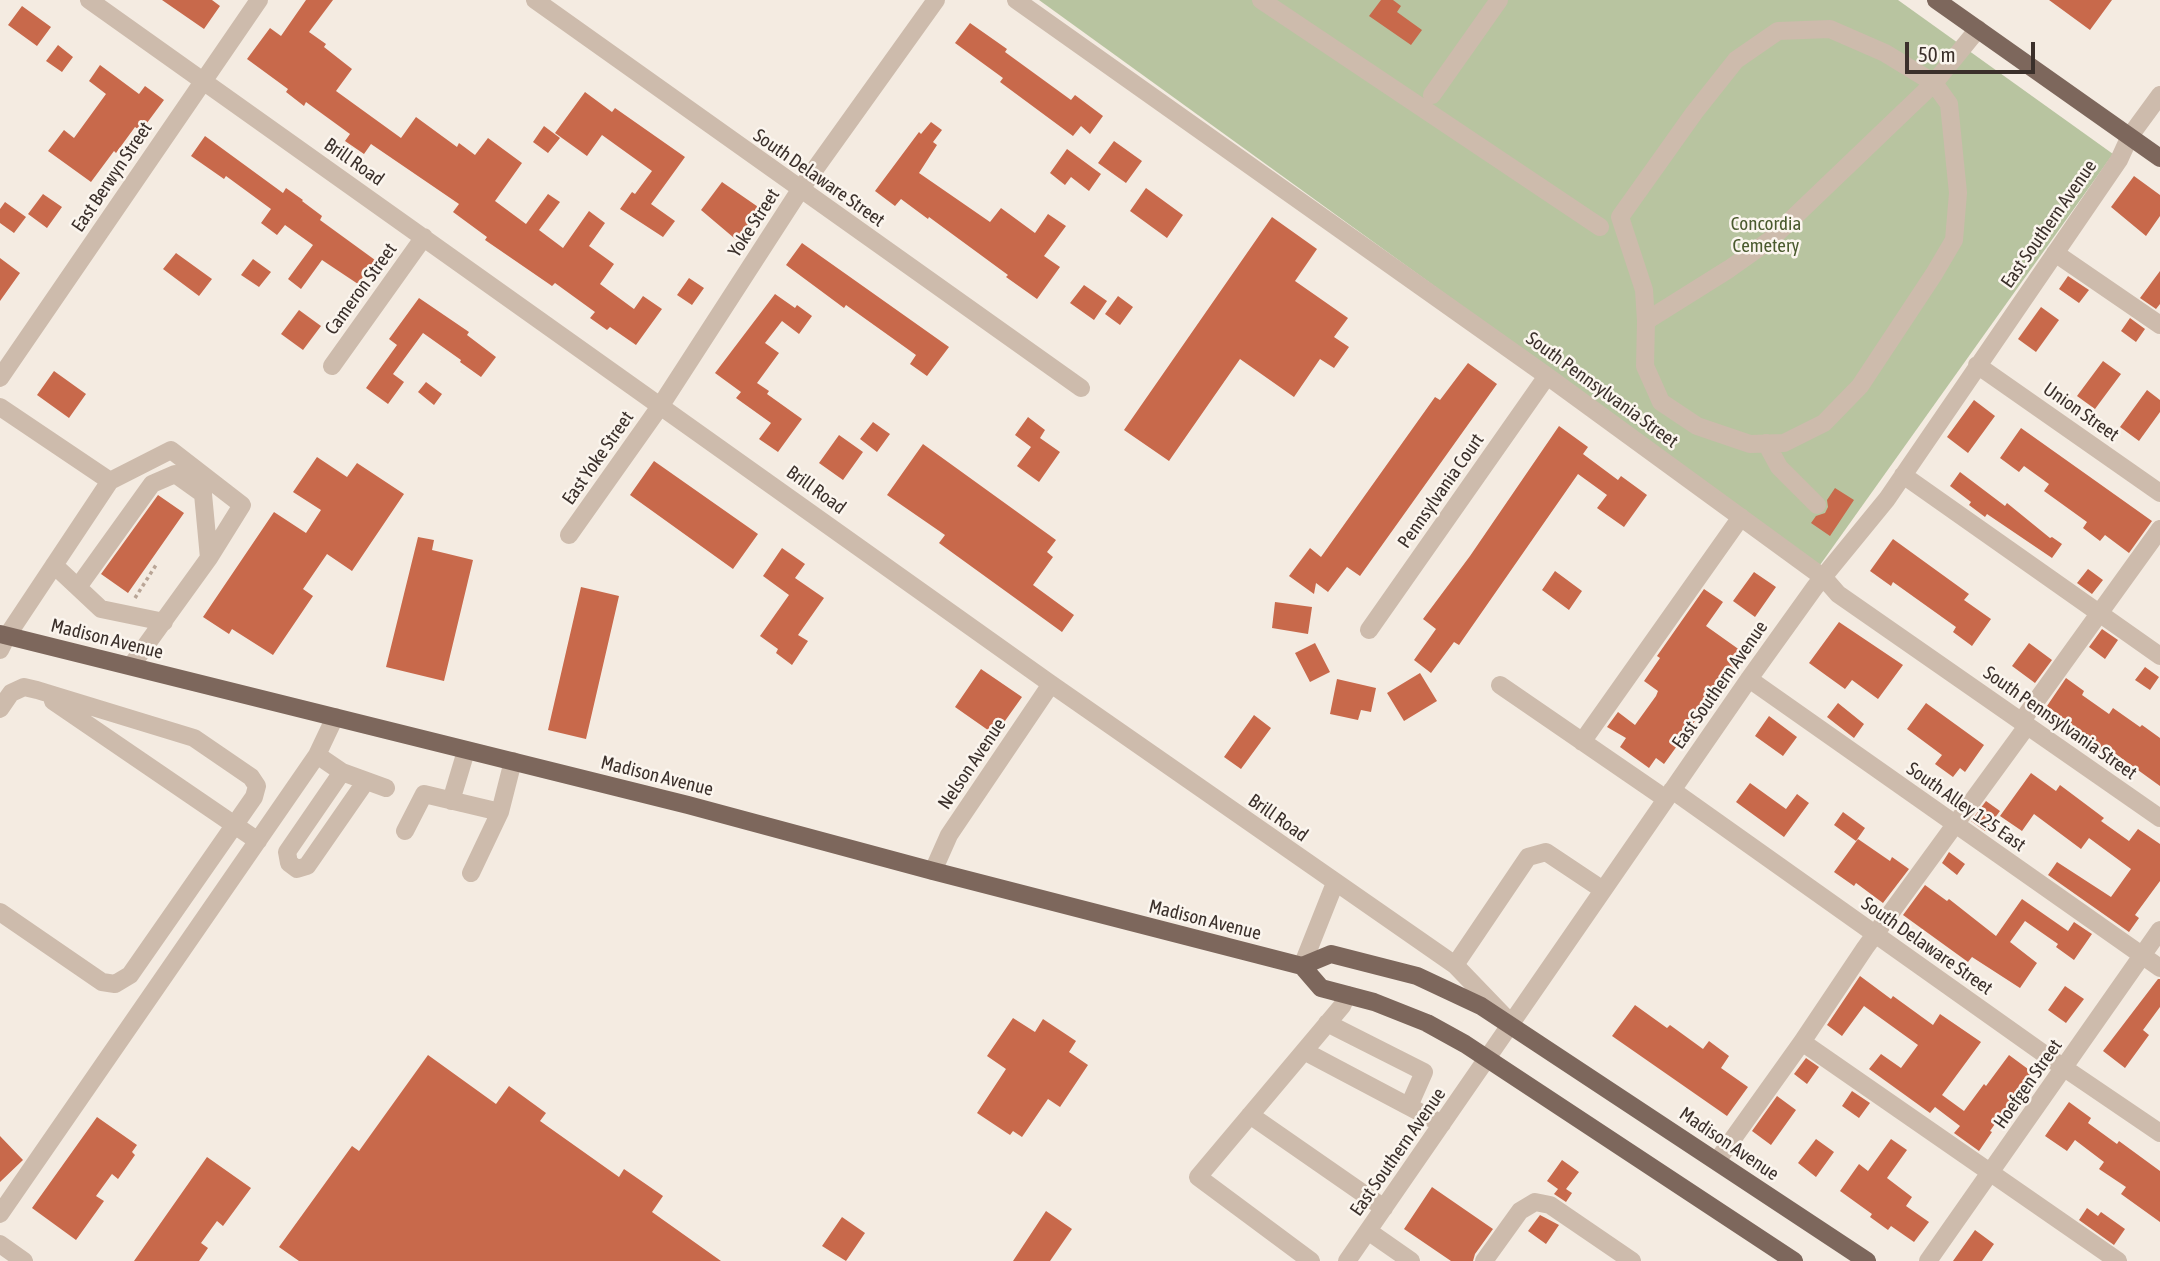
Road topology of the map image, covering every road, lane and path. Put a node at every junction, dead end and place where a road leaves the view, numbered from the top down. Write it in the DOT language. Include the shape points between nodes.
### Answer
graph roads {
  1 [pos="89,0"];
  2 [pos="259,0"];
  3 [pos="535,0"];
  4 [pos="936,0"];
  5 [pos="1016,0"];
  6 [pos="1261,0"];
  7 [pos="1499,0"];
  8 [pos="1936,0"];
  9 [pos="1978,29"];
  10 [pos="203,81"];
  11 [pos="1934,83"];
  12 [pos="1432,95"];
  13 [pos="2160,95"];
  14 [pos="1406,97"];
  15 [pos="1441,120"];
  16 [pos="2130,136"];
  17 [pos="2160,158"];
  18 [pos="800,190"];
  19 [pos="1620,217"];
  20 [pos="1600,227"];
  21 [pos="424,237"];
  22 [pos="1632,249"];
  23 [pos="2054,253"];
  24 [pos="1646,321"];
  25 [pos="2160,325"];
  26 [pos="1978,365"];
  27 [pos="332,366"];
  28 [pos="1547,376"];
  29 [pos="0,378"];
  30 [pos="1081,388"];
  31 [pos="661,405"];
  32 [pos="0,407"];
  33 [pos="1766,443"];
  34 [pos="1903,475"];
  35 [pos="110,481"];
  36 [pos="2160,493"];
  37 [pos="1817,505"];
  38 [pos="1741,517"];
  39 [pos="2160,529"];
  40 [pos="569,535"];
  41 [pos="209,558"];
  42 [pos="54,565"];
  43 [pos="1824,578"];
  44 [pos="78,587"];
  45 [pos="2099,613"];
  46 [pos="164,622"];
  47 [pos="1369,630"];
  48 [pos="2,640"];
  49 [pos="2160,656"];
  50 [pos="131,667"];
  51 [pos="1749,679"];
  52 [pos="1051,684"];
  53 [pos="1500,685"];
  54 [pos="37,690"];
  55 [pos="0,709"];
  56 [pos="335,717"];
  57 [pos="2024,724"];
  58 [pos="1583,742"];
  59 [pos="467,751"];
  60 [pos="317,755"];
  61 [pos="513,761"];
  62 [pos="342,772"];
  63 [pos="366,781"];
  64 [pos="386,788"];
  65 [pos="1669,795"];
  66 [pos="451,801"];
  67 [pos="500,812"];
  68 [pos="2160,818"];
  69 [pos="235,824"];
  70 [pos="1956,825"];
  71 [pos="405,831"];
  72 [pos="258,841"];
  73 [pos="933,871"];
  74 [pos="471,873"];
  75 [pos="1335,883"];
  76 [pos="1603,890"];
  77 [pos="0,912"];
  78 [pos="2160,930"];
  79 [pos="1875,934"];
  80 [pos="2142,956"];
  81 [pos="1455,965"];
  82 [pos="1302,966"];
  83 [pos="2160,968"];
  84 [pos="1347,995"];
  85 [pos="1327,1023"];
  86 [pos="1510,1024"];
  87 [pos="1801,1042"];
  88 [pos="1304,1051"];
  89 [pos="1488,1059"];
  90 [pos="2065,1069"];
  91 [pos="1409,1106"];
  92 [pos="1250,1115"];
  93 [pos="1442,1124"];
  94 [pos="2160,1133"];
  95 [pos="1717,1161"];
  96 [pos="1991,1173"];
  97 [pos="1384,1208"];
  98 [pos="0,1214"];
  99 [pos="1368,1231"];
  100 [pos="0,1244"];
  101 [pos="24,1261"];
  102 [pos="1311,1261"];
  103 [pos="1347,1261"];
  104 [pos="1411,1261"];
  105 [pos="1484,1261"];
  106 [pos="1632,1261"];
  107 [pos="1794,1261"];
  108 [pos="1867,1261"];
  109 [pos="1928,1261"];
  110 [pos="2118,1261"];
  1 -- 10 [label="street, Brill Road"];
  2 -- 10 [label="street, East Berwyn Street"];
  3 -- 18 [label="street, South Delaware Street"];
  4 -- 18 [label="street, Yoke Street"];
  5 -- 28 [label="street, South Pennsylvania Street"];
  6 -- 14 [label="street"];
  7 -- 12 [label="street"];
  8 -- 9 [label="main road"];
  9 -- 11 [label="street"];
  9 -- 16 [label="main road"];
  10 -- 21 [label="street, Brill Road"];
  10 -- 29 [label="street, East Berwyn Street"];
  11 -- 19 [label="street" via="1885,52 1830,29 1778,31 1736,60"];
  11 -- 24 [label="street" via="1770,240"];
  11 -- 33 [label="street" via="1949,104 1958,192 1954,240 1860,386 1824,423 1784,443"];
  12 -- 14 [label="street"];
  12 -- 15 [label="street"];
  13 -- 16 [label="street, East Southern Avenue"];
  14 -- 15 [label="street"];
  15 -- 20 [label="street"];
  16 -- 17 [label="main road"];
  16 -- 23 [label="street, East Southern Avenue" via="2119,160"];
  18 -- 30 [label="street, South Delaware Street"];
  18 -- 31 [label="street, Yoke Street"];
  19 -- 20 [label="street"];
  19 -- 22 [label="street"];
  20 -- 22 [label="street"];
  21 -- 27 [label="street, Cameron Street"];
  21 -- 31 [label="street, Brill Road"];
  22 -- 24 [label="street" via="1644,290"];
  23 -- 25 [label="street"];
  23 -- 26 [label="street, East Southern Avenue"];
  24 -- 33 [label="street" via="1645,366 1661,402 1697,426 1750,444"];
  26 -- 34 [label="street, East Southern Avenue"];
  26 -- 36 [label="street, Union Street"];
  28 -- 38 [label="street, South Pennsylvania Street"];
  28 -- 47 [label="street, Pennsylvania Court"];
  31 -- 40 [label="street, East Yoke Street"];
  31 -- 52 [label="street, Brill Road"];
  32 -- 35 [label="street"];
  33 -- 37 [label="street" via="1779,467"];
  34 -- 43 [label="street, East Southern Avenue"];
  34 -- 45 [label="street"];
  35 -- 41 [label="street" via="171,450 242,505"];
  35 -- 42 [label="street"];
  38 -- 43 [label="street, South Pennsylvania Street"];
  38 -- 58 [label="street"];
  39 -- 45 [label="street"];
  41 -- 44 [label="street" via="203,494 175,474 152,484"];
  41 -- 46 [label="street"];
  42 -- 44 [label="street"];
  42 -- 48 [label="street"];
  43 -- 51 [label="street, East Southern Avenue"];
  43 -- 57 [label="street, South Pennsylvania Street" via="1838,594"];
  44 -- 46 [label="street" via="101,610"];
  45 -- 49 [label="street"];
  45 -- 57 [label="street"];
  46 -- 50 [label="street"];
  48 -- 50 [label="main road, Madison Avenue"];
  50 -- 56 [label="main road, Madison Avenue"];
  51 -- 65 [label="street, East Southern Avenue"];
  51 -- 70 [label="street, South Alley 125 East"];
  52 -- 73 [label="street, Nelson Avenue" via="949,835"];
  52 -- 75 [label="street, Brill Road"];
  53 -- 58 [label="street, South Delaware Street"];
  54 -- 55 [label="street" via="24,687 11,693"];
  54 -- 69 [label="street"];
  54 -- 69 [label="street" via="194,738 251,777 257,786"];
  56 -- 59 [label="main road, Madison Avenue"];
  56 -- 60 [label="street"];
  57 -- 68 [label="street, South Pennsylvania Street"];
  57 -- 70 [label="street"];
  58 -- 65 [label="street, South Delaware Street"];
  59 -- 61 [label="main road, Madison Avenue"];
  59 -- 66 [label="street"];
  60 -- 62 [label="street"];
  60 -- 72 [label="street"];
  61 -- 67 [label="street"];
  61 -- 73 [label="main road, Madison Avenue"];
  62 -- 63 [label="street"];
  62 -- 63 [label="street" via="287,852 289,863 297,869 307,866"];
  63 -- 64 [label="street"];
  65 -- 76 [label="street, East Southern Avenue"];
  65 -- 79 [label="street, South Delaware Street"];
  66 -- 67 [label="street"];
  66 -- 71 [label="street" via="424,794"];
  67 -- 74 [label="street"];
  69 -- 72 [label="street"];
  69 -- 77 [label="street" via="130,975 115,984 102,982"];
  70 -- 79 [label="street"];
  70 -- 80 [label="street, South Alley 125 East"];
  72 -- 98 [label="street"];
  73 -- 82 [label="main road, Madison Avenue"];
  75 -- 81 [label="street, Brill Road"];
  75 -- 82 [label="street"];
  76 -- 81 [label="street" via="1546,852 1528,857"];
  76 -- 86 [label="street, East Southern Avenue"];
  78 -- 80 [label="street, Hoefgen Street"];
  79 -- 87 [label="street"];
  79 -- 90 [label="street, South Delaware Street"];
  80 -- 83 [label="street, South Alley 125 East"];
  80 -- 90 [label="street, Hoefgen Street"];
  81 -- 86 [label="street, Brill Road"];
  82 -- 84 [label="main road, Madison Avenue" via="1321,988"];
  82 -- 86 [label="main road, Madison Avenue" via="1331,954 1385,967 1447,989"];
  84 -- 85 [label="street"];
  84 -- 89 [label="main road, Madison Avenue" via="1427,1023"];
  85 -- 88 [label="street"];
  85 -- 91 [label="street" via="1424,1072"];
  86 -- 89 [label="street, East Southern Avenue"];
  86 -- 95 [label="main road, Madison Avenue"];
  87 -- 95 [label="street"];
  87 -- 96 [label="street"];
  88 -- 91 [label="street"];
  88 -- 92 [label="street"];
  89 -- 93 [label="street, East Southern Avenue"];
  89 -- 107 [label="main road, Madison Avenue"];
  90 -- 94 [label="street, South Delaware Street"];
  90 -- 96 [label="street, Hoefgen Street"];
  91 -- 93 [label="street"];
  92 -- 97 [label="street"];
  92 -- 102 [label="street" via="1198,1177"];
  93 -- 97 [label="street, East Southern Avenue"];
  95 -- 108 [label="main road, Madison Avenue"];
  96 -- 109 [label="street, Hoefgen Street"];
  96 -- 110 [label="street"];
  97 -- 99 [label="street, East Southern Avenue"];
  99 -- 103 [label="street, East Southern Avenue"];
  99 -- 104 [label="street"];
  100 -- 101 [label="street"];
  105 -- 106 [label="street" via="1520,1211 1535,1202 1550,1205"];
}
